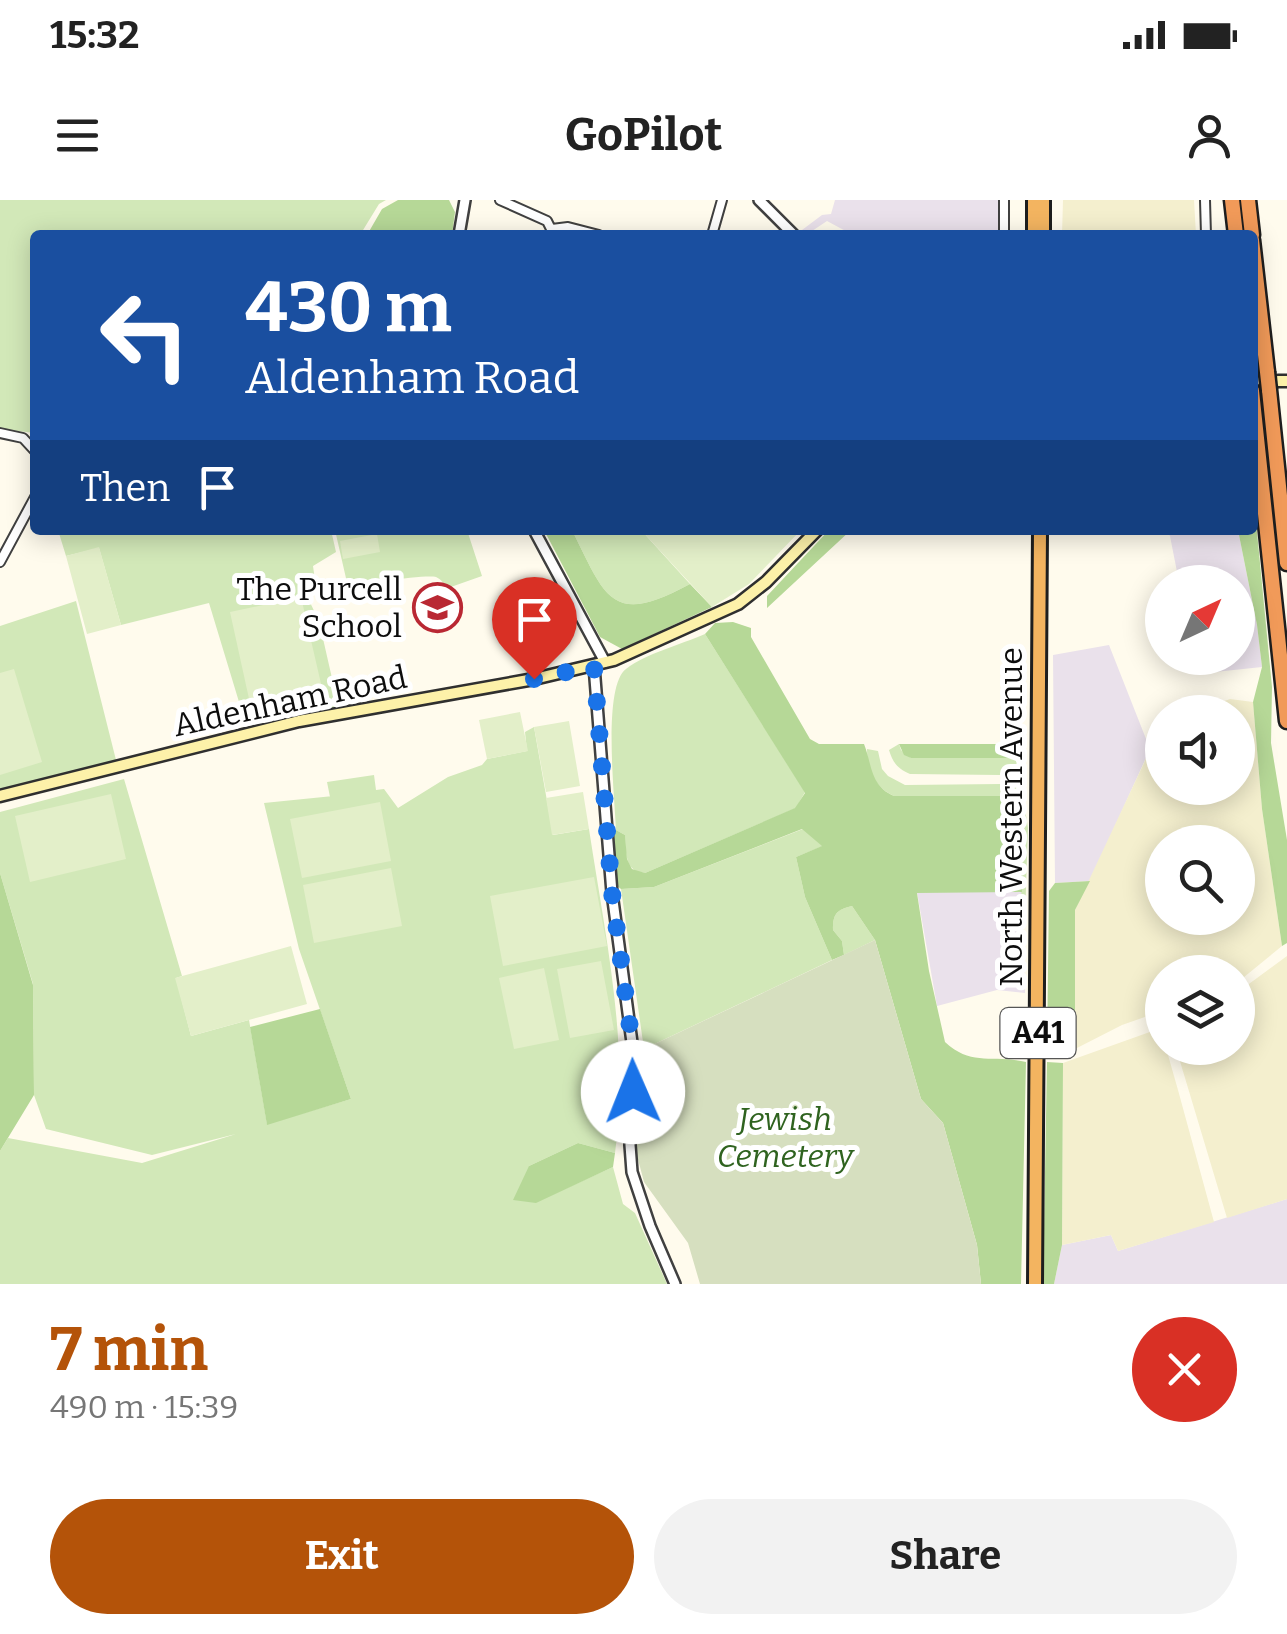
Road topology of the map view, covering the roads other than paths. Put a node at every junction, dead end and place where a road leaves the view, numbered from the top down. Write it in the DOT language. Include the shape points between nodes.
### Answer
graph roads {
  1 [pos="465,200"];
  2 [pos="500,200"];
  3 [pos="722,200"];
  4 [pos="760,200"];
  5 [pos="1004,200"];
  6 [pos="1034,200"];
  7 [pos="1044,200"];
  8 [pos="1205,200"];
  9 [pos="1232,200"];
  10 [pos="1248,200"];
  11 [pos="460,230"];
  12 [pos="552,230"];
  13 [pos="713,230"];
  14 [pos="789,230"];
  15 [pos="1004,230"];
  16 [pos="1034,230"];
  17 [pos="1044,230"];
  18 [pos="1206,230"];
  19 [pos="1235,230"];
  20 [pos="1251,230"];
  21 [pos="1258,275"];
  22 [pos="1275,381"];
  23 [pos="0,433"];
  24 [pos="30,447"];
  25 [pos="1258,448"];
  26 [pos="30,506"];
  27 [pos="537,535"];
  28 [pos="812,535"];
  29 [pos="1040,535"];
  30 [pos="0,562"];
  31 [pos="1287,564"];
  32 [pos="599,664"];
  33 [pos="1287,721"];
  34 [pos="0,796"];
  35 [pos="675,1284"];
  36 [pos="1034,1284"];
  1 -- 11 [label="street"];
  2 -- 12 [label="street" via="547,220"];
  3 -- 13 [label="street"];
  4 -- 14 [label="street"];
  5 -- 15 [label="street"];
  6 -- 16 [label="highway"];
  7 -- 17 [label="highway"];
  8 -- 18 [label="street"];
  9 -- 19 [label="highway"];
  10 -- 20 [label="highway"];
  21 -- 22 [label="highway"];
  22 -- 31 [label="highway"];
  23 -- 24 [label="street"];
  25 -- 33 [label="highway"];
  26 -- 30 [label="street"];
  27 -- 32 [label="street" via="596,641"];
  28 -- 32 [label="main road, Aldenham Road" via="738,604"];
  29 -- 36 [label="highway, North Western Avenue / A41"];
  32 -- 34 [label="main road, Aldenham Road" via="299,721"];
  32 -- 35 [label="street" via="612,893 633,1050 632,1172"];
}
